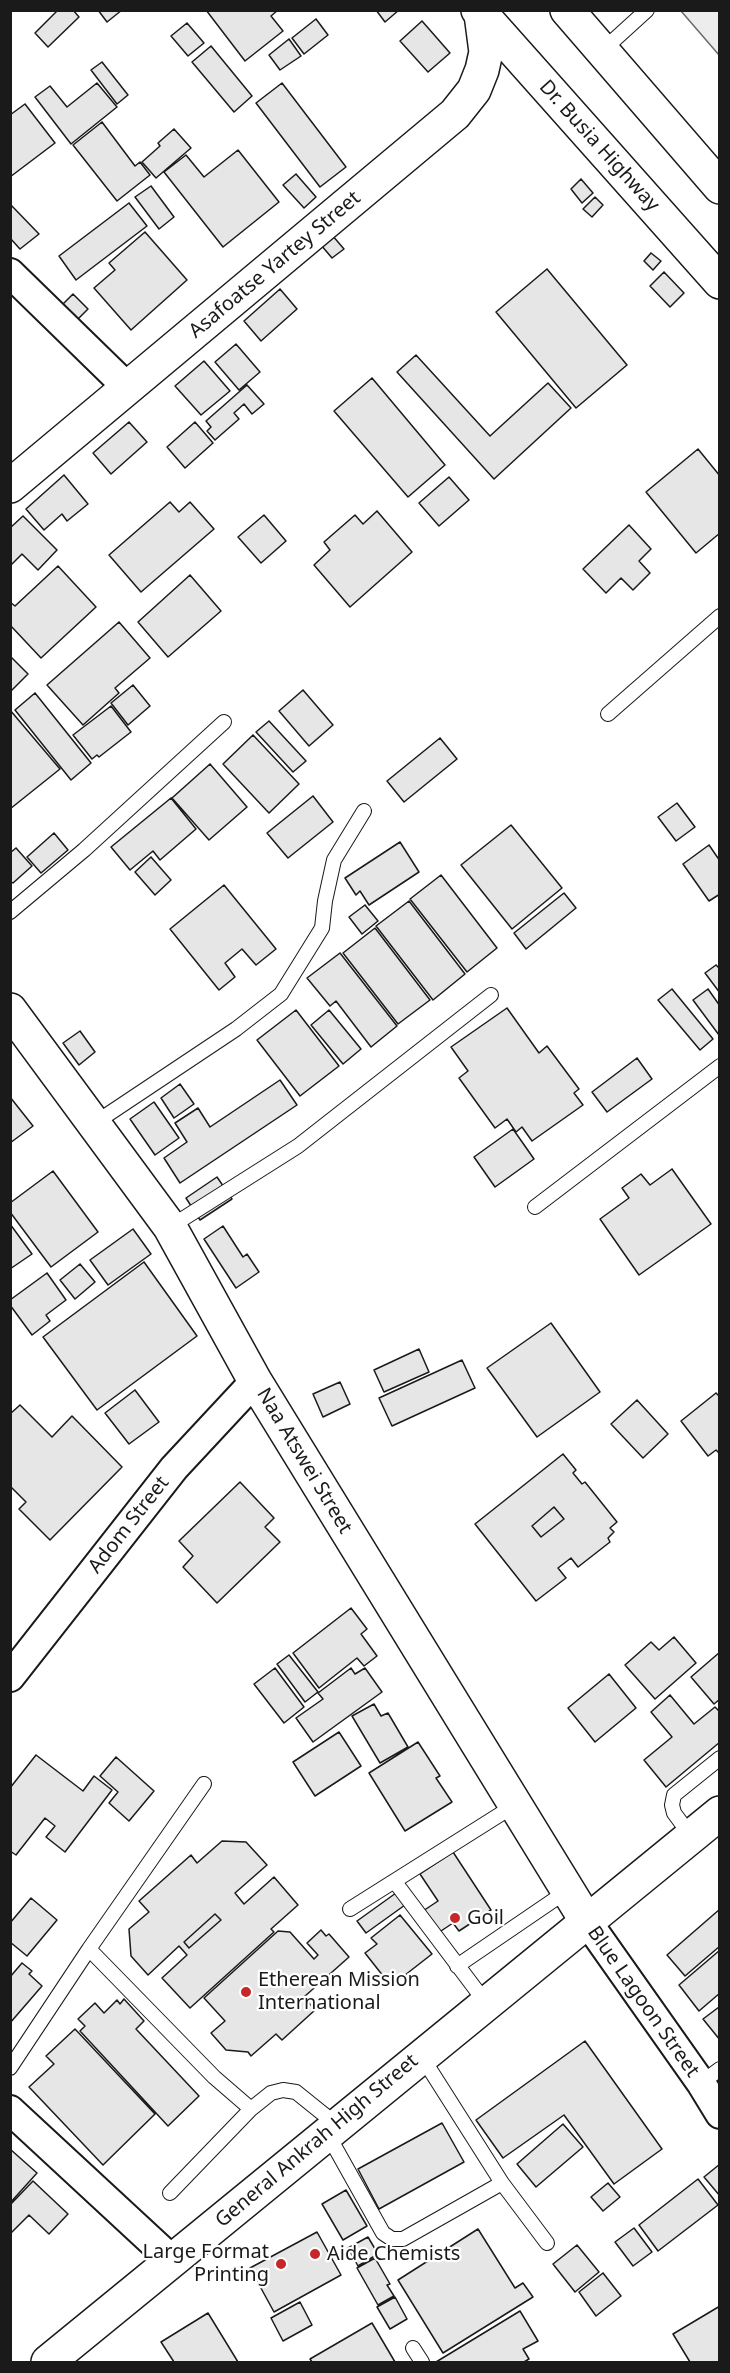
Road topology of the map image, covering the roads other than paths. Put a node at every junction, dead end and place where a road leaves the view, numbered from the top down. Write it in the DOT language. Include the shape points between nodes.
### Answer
graph roads {
  1 [pos="567,10"];
  2 [pos="647,10"];
  3 [pos="480,12"];
  4 [pos="602,51"];
  5 [pos="720,187"];
  6 [pos="10,273"];
  7 [pos="720,282"];
  8 [pos="128,388"];
  9 [pos="10,486"];
  10 [pos="720,616"];
  11 [pos="608,714"];
  12 [pos="224,722"];
  13 [pos="364,811"];
  14 [pos="10,912"];
  15 [pos="491,995"];
  16 [pos="10,1010"];
  17 [pos="720,1066"];
  18 [pos="95,1123"];
  19 [pos="535,1207"];
  20 [pos="170,1227"];
  21 [pos="255,1381"];
  22 [pos="10,1677"];
  23 [pos="720,1758"];
  24 [pos="204,1784"];
  25 [pos="515,1805"];
  26 [pos="720,1813"];
  27 [pos="691,1836"];
  28 [pos="395,1882"];
  29 [pos="567,1891"];
  30 [pos="350,1909"];
  31 [pos="586,1920"];
  32 [pos="89,1949"];
  33 [pos="456,1966"];
  34 [pos="486,2003"];
  35 [pos="421,2055"];
  36 [pos="10,2068"];
  37 [pos="710,2076"];
  38 [pos="251,2109"];
  39 [pos="10,2110"];
  40 [pos="720,2114"];
  41 [pos="332,2129"];
  42 [pos="502,2183"];
  43 [pos="170,2193"];
  44 [pos="547,2243"];
  45 [pos="172,2260"];
  46 [pos="413,2348"];
  47 [pos="48,2362"];
  48 [pos="422,2362"];
  1 -- 4 [label="main road"];
  2 -- 4 [label="lane"];
  3 -- 7 [label="main road, Dr. Busia Highway"];
  3 -- 8 [label="main road, Asafoatse Yartey Street" via="486,52 482,70 474,90 455,114"];
  4 -- 5 [label="main road"];
  6 -- 8 [label="street"];
  8 -- 9 [label="main road, Asafoatse Yartey Street"];
  10 -- 11 [label="lane"];
  12 -- 14 [label="lane"];
  13 -- 18 [label="lane" via="334,860 322,928 281,994 236,1029"];
  15 -- 20 [label="lane" via="298,1146"];
  16 -- 18 [label="main road, Naa Atswei Street"];
  17 -- 19 [label="lane"];
  18 -- 20 [label="main road, Naa Atswei Street"];
  20 -- 21 [label="main road, Naa Atswei Street"];
  21 -- 22 [label="street, Adom Street" via="174,1468"];
  21 -- 25 [label="main road, Naa Atswei Street"];
  23 -- 27 [label="lane" via="674,1795 674,1813"];
  24 -- 32 [label="lane"];
  25 -- 28 [label="lane"];
  25 -- 29 [label="main road, Naa Atswei Street"];
  26 -- 27 [label="main road, General Ankrah High Street"];
  27 -- 31 [label="main road, General Ankrah High Street"];
  28 -- 30 [label="lane"];
  28 -- 33 [label="lane"];
  29 -- 31 [label="main road, Naa Atswei Street"];
  29 -- 33 [label="lane"];
  31 -- 34 [label="main road, General Ankrah High Street"];
  31 -- 37 [label="street, Blue Lagoon Street"];
  32 -- 36 [label="lane"];
  32 -- 38 [label="lane" via="214,2077"];
  33 -- 34 [label="lane"];
  34 -- 35 [label="main road, General Ankrah High Street"];
  35 -- 41 [label="main road, General Ankrah High Street"];
  35 -- 42 [label="lane"];
  37 -- 40 [label="street, Blue Lagoon Street"];
  38 -- 41 [label="lane" via="271,2093 296,2092"];
  38 -- 43 [label="lane"];
  39 -- 45 [label="street"];
  41 -- 42 [label="lane" via="383,2233 392,2239 403,2239"];
  41 -- 45 [label="main road, General Ankrah High Street"];
  42 -- 44 [label="lane"];
  45 -- 47 [label="main road, General Ankrah High Street"];
  46 -- 48 [label="lane"];
}
